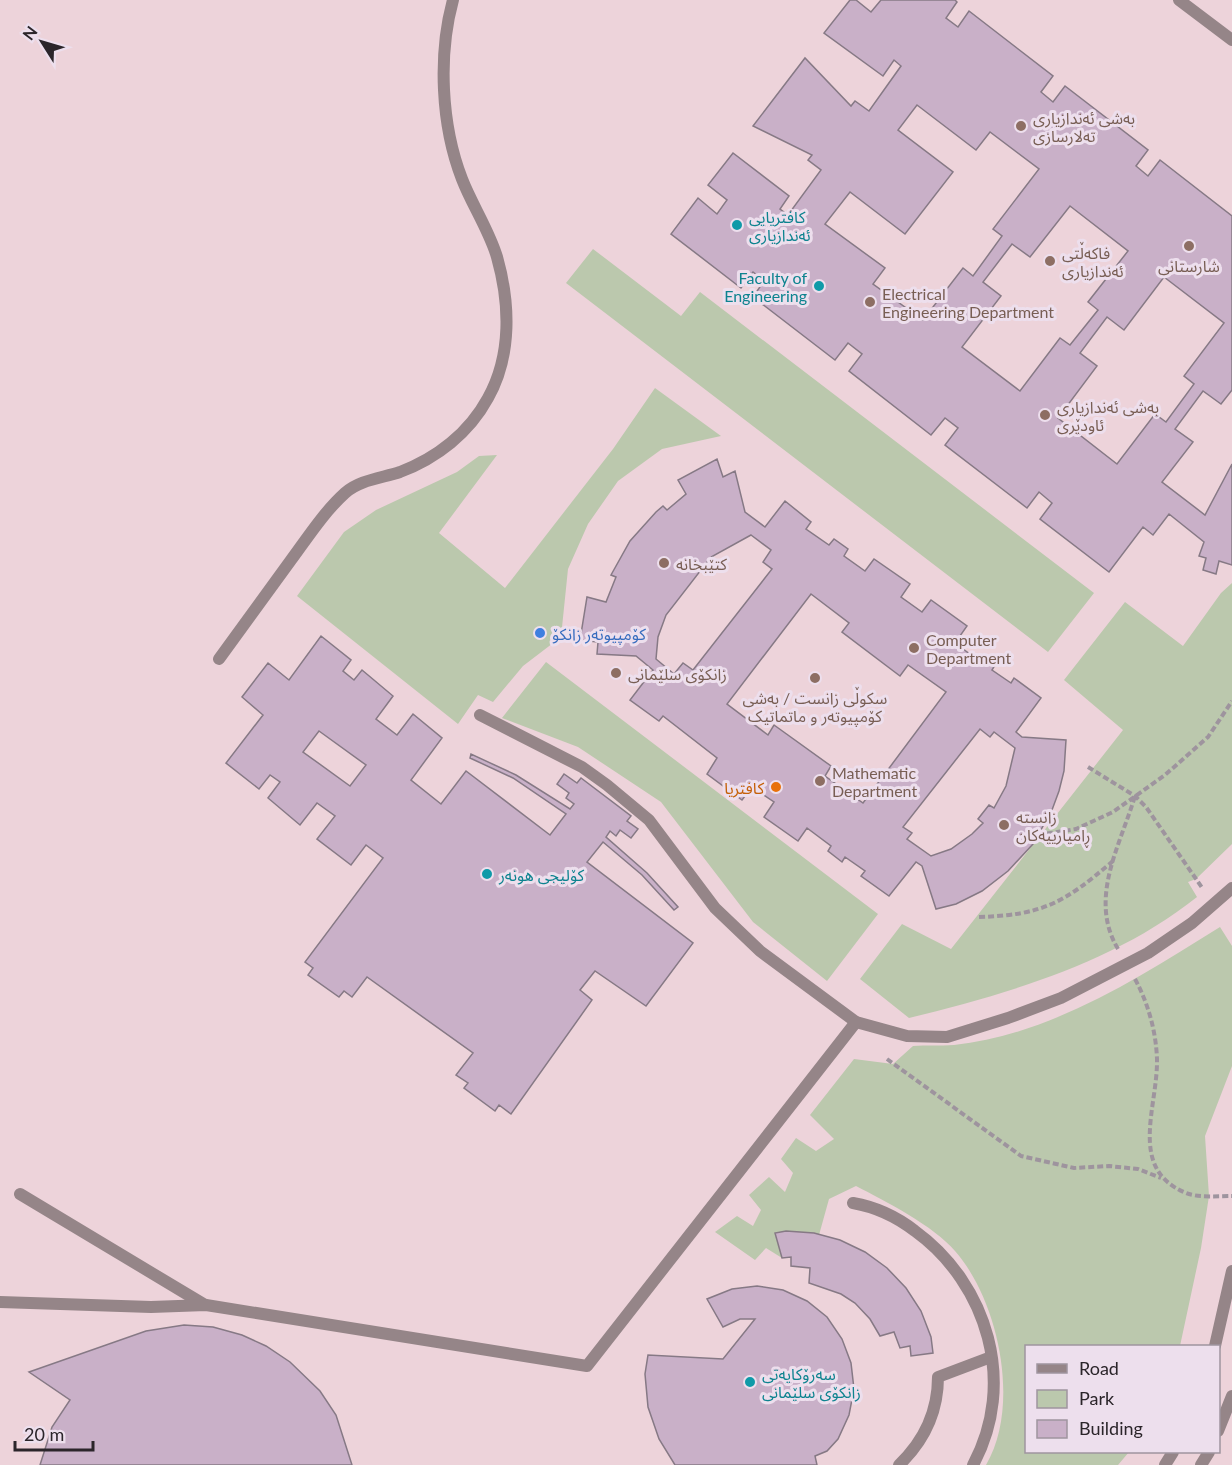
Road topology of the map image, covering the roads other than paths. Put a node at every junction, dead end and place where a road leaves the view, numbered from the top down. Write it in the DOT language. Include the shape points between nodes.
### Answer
graph roads {
  1 [pos="453,0"];
  2 [pos="1179,0"];
  3 [pos="1232,40"];
  4 [pos="219,658"];
  5 [pos="480,716"];
  6 [pos="1232,888"];
  7 [pos="856,1022"];
  8 [pos="20,1194"];
  9 [pos="853,1203"];
  10 [pos="1232,1271"];
  11 [pos="0,1302"];
  12 [pos="206,1305"];
  13 [pos="1215,1345"];
  14 [pos="991,1357"];
  15 [pos="1232,1396"];
  16 [pos="1220,1426"];
  17 [pos="900,1465"];
  18 [pos="973,1465"];
  1 -- 4 [label="street" via="444,52 449,128 462,178 497,257 506,302 506,339 496,379 478,414 441,451 400,472 347,491 318,523"];
  2 -- 3 [label="street"];
  5 -- 7 [label="street" via="582,767 607,785 649,820 715,908 760,951"];
  6 -- 7 [label="street" via="1192,923 1127,964 1061,998 1008,1018 947,1037 907,1036"];
  7 -- 12 [label="street" via="587,1366"];
  8 -- 12 [label="street"];
  9 -- 14 [label="street" via="905,1224 941,1252 972,1293"];
  10 -- 13 [label="street"];
  11 -- 12 [label="street"];
  14 -- 17 [label="street" via="938,1377 926,1431"];
  14 -- 18 [label="street" via="992,1407"];
  15 -- 16 [label="street"];
}
